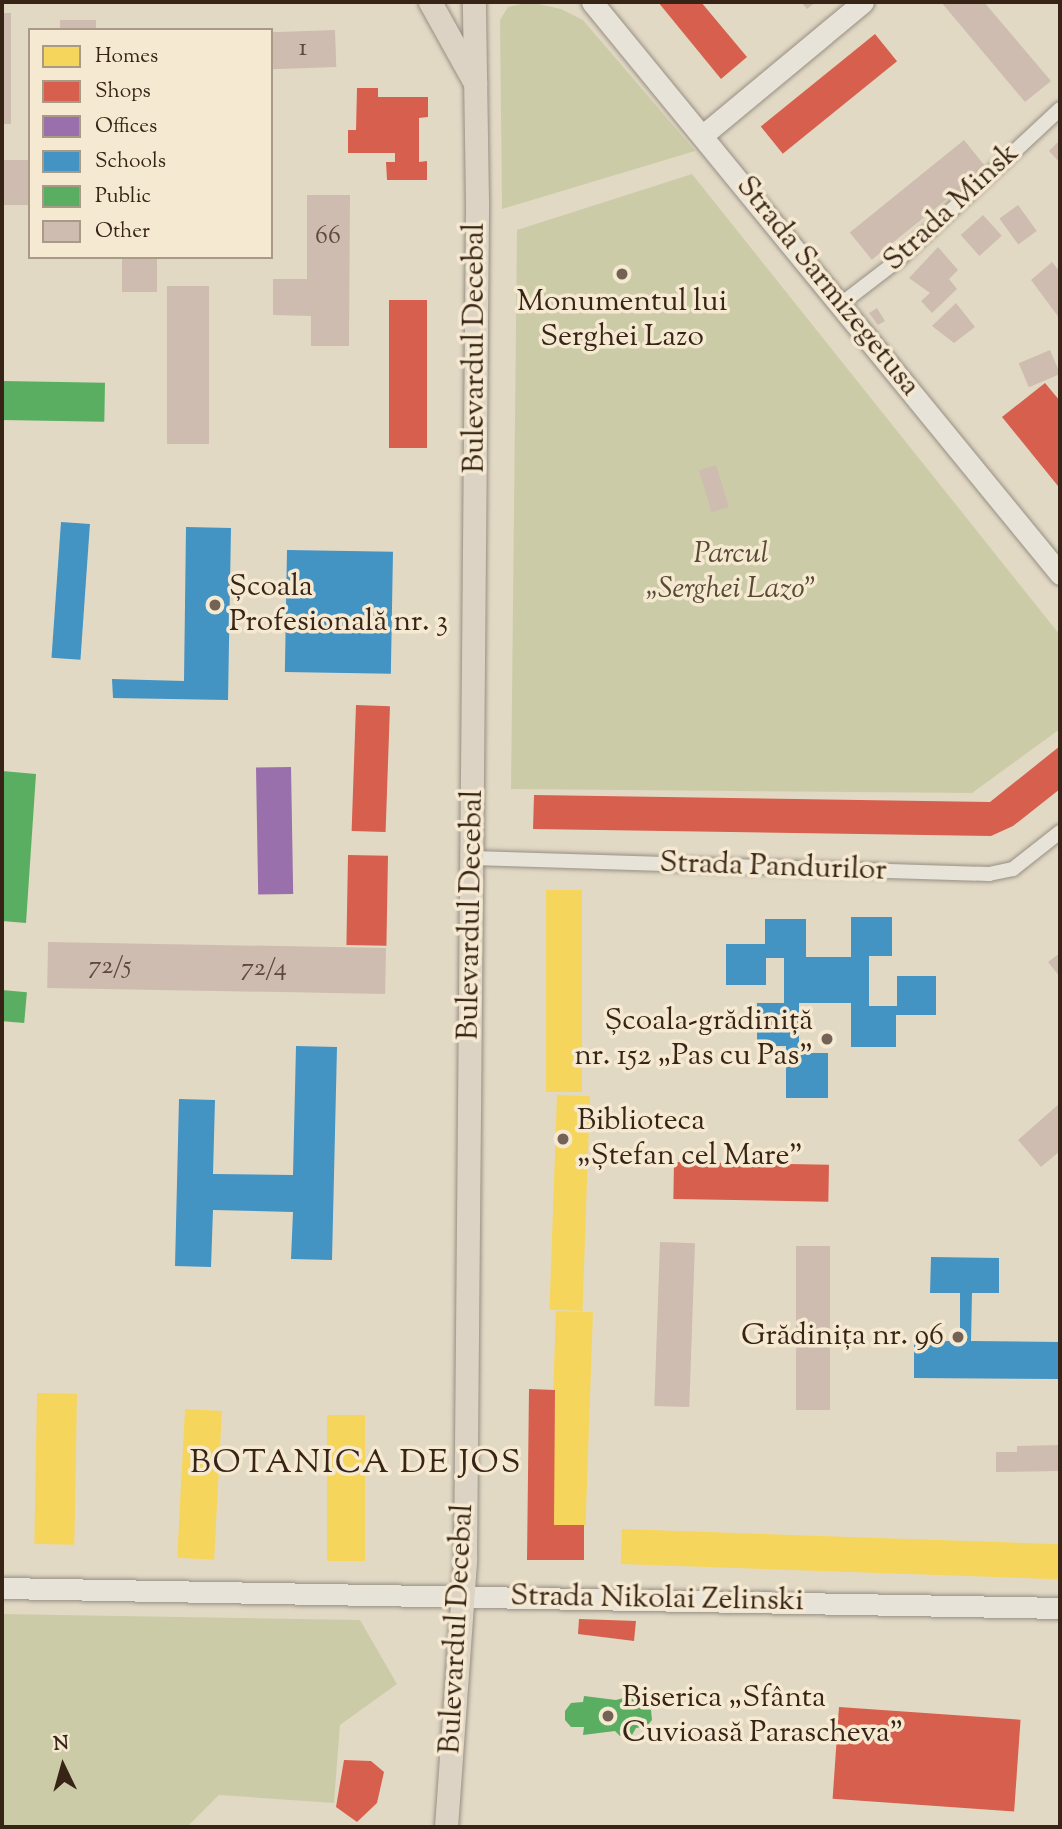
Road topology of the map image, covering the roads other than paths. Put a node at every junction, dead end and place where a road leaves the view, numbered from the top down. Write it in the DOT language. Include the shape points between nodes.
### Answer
graph roads {
  1 [pos="430,2"];
  2 [pos="474,2"];
  3 [pos="592,2"];
  4 [pos="863,2"];
  5 [pos="477,85"];
  6 [pos="1060,109"];
  7 [pos="703,135"];
  8 [pos="841,304"];
  9 [pos="1060,574"];
  10 [pos="1060,832"];
  11 [pos="472,858"];
  12 [pos="2,1588"];
  13 [pos="465,1595"];
  14 [pos="1060,1608"];
  15 [pos="446,1827"];
  1 -- 5 [label="main road"];
  2 -- 5 [label="main road, Bulevardul Decebal"];
  3 -- 7 [label="street, Strada Sarmizegetusa"];
  4 -- 7 [label="street"];
  5 -- 11 [label="main road, Bulevardul Decebal"];
  6 -- 8 [label="street, Strada Minsk" via="906,253"];
  7 -- 8 [label="street, Strada Sarmizegetusa"];
  8 -- 9 [label="street, Strada Sarmizegetusa"];
  10 -- 11 [label="street, Strada Pandurilor" via="1013,869 989,874"];
  11 -- 13 [label="main road, Bulevardul Decebal"];
  12 -- 13 [label="street, Strada Nikolai Zelinski"];
  13 -- 14 [label="street, Strada Nikolai Zelinski"];
  13 -- 15 [label="main road, Bulevardul Decebal"];
}
